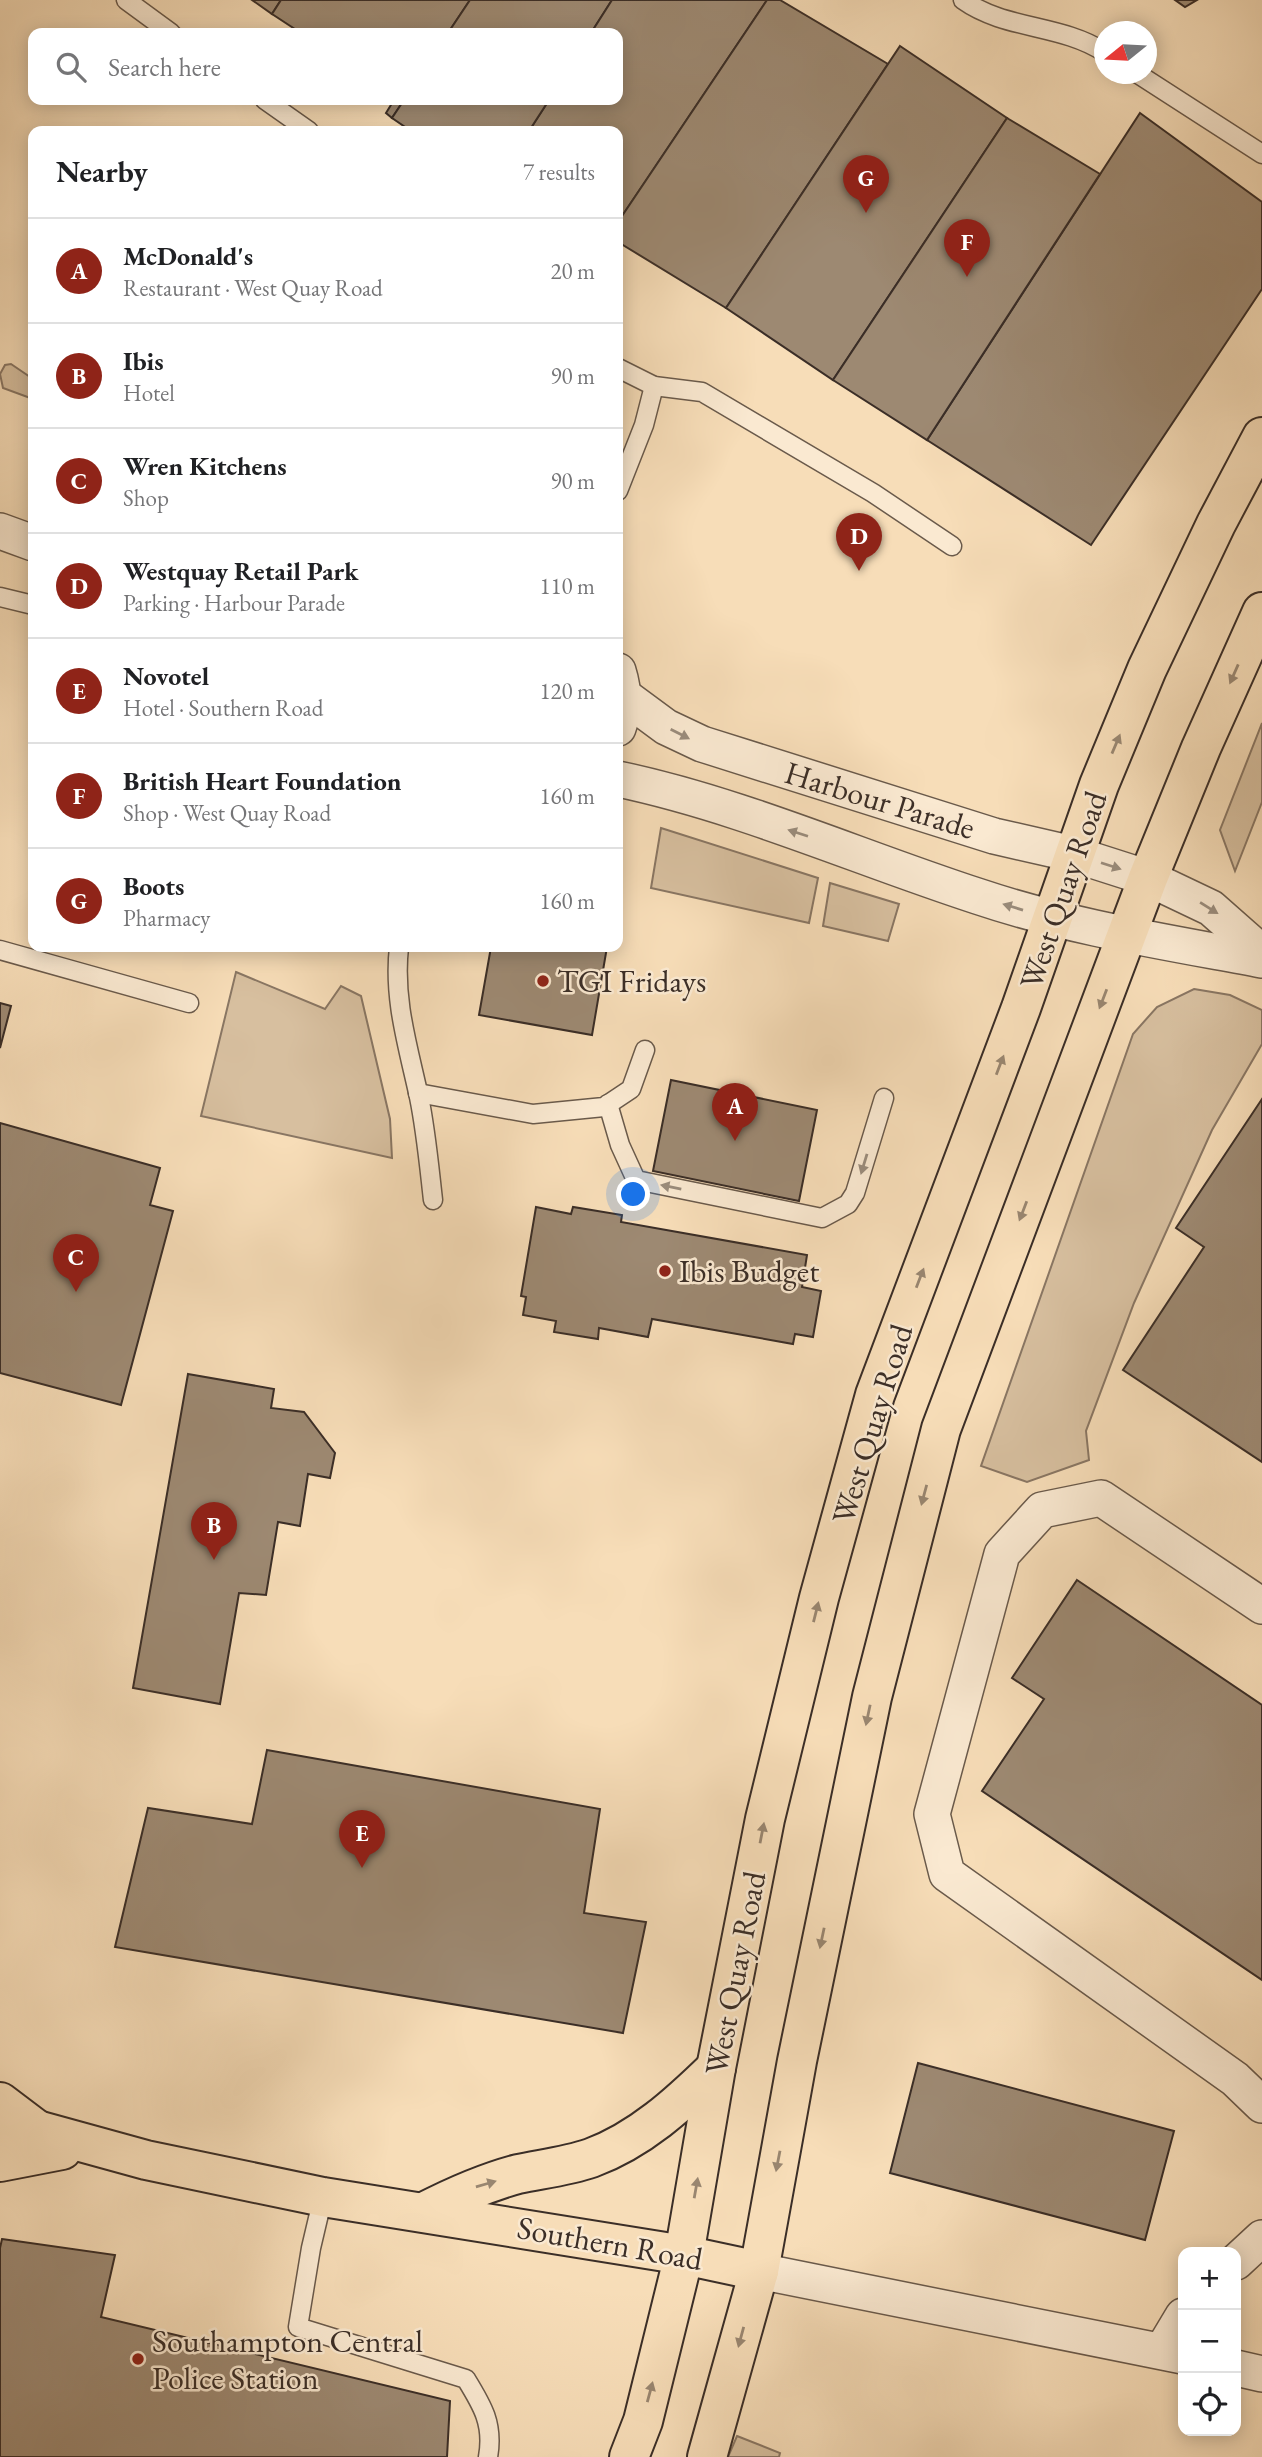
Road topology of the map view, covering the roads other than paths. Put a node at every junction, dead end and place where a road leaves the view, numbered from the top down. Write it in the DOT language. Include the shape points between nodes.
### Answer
graph roads {
  1 [pos="126,0"];
  2 [pos="962,0"];
  3 [pos="164,28"];
  4 [pos="1094,46"];
  5 [pos="1154,84"];
  6 [pos="272,105"];
  7 [pos="302,126"];
  8 [pos="1262,154"];
  9 [pos="623,370"];
  10 [pos="654,386"];
  11 [pos="1262,437"];
  12 [pos="623,478"];
  13 [pos="0,531"];
  14 [pos="28,541"];
  15 [pos="952,546"];
  16 [pos="0,597"];
  17 [pos="28,604"];
  18 [pos="1262,612"];
  19 [pos="623,700"];
  20 [pos="623,780"];
  21 [pos="1073,854"];
  22 [pos="1148,878"];
  23 [pos="1051,919"];
  24 [pos="1127,935"];
  25 [pos="0,950"];
  26 [pos="398,952"];
  27 [pos="1262,953"];
  28 [pos="1262,960"];
  29 [pos="189,1003"];
  30 [pos="645,1050"];
  31 [pos="418,1093"];
  32 [pos="884,1098"];
  33 [pos="608,1104"];
  34 [pos="433,1200"];
  35 [pos="1262,1606"];
  36 [pos="716,2068"];
  37 [pos="0,2102"];
  38 [pos="1262,2105"];
  39 [pos="37,2130"];
  40 [pos="0,2133"];
  41 [pos="91,2145"];
  42 [pos="0,2161"];
  43 [pos="323,2197"];
  44 [pos="424,2211"];
  45 [pos="1262,2238"];
  46 [pos="684,2255"];
  47 [pos="1241,2257"];
  48 [pos="758,2271"];
  49 [pos="1178,2334"];
  50 [pos="1173,2353"];
  51 [pos="1241,2369"];
  52 [pos="1262,2374"];
  53 [pos="488,2457"];
  54 [pos="629,2457"];
  55 [pos="707,2457"];
  1 -- 3 [label="lane"];
  2 -- 4 [label="lane" via="994,17 1060,32"];
  5 -- 8 [label="lane"];
  6 -- 7 [label="lane"];
  9 -- 10 [label="lane"];
  10 -- 12 [label="lane"];
  10 -- 15 [label="lane" via="702,392"];
  21 -- 11 [label="main road, West Quay Road, one-way" via="1147,669"];
  13 -- 14 [label="street"];
  16 -- 17 [label="lane"];
  18 -- 22 [label="main road, one-way"];
  19 -- 21 [label="street, Harbour Parade, one-way" via="702,744 994,835"];
  23 -- 20 [label="street, Harbour Parade, one-way" via="661,788"];
  21 -- 22 [label="street, Harbour Parade, one-way"];
  21 -- 23 [label="main road, West Quay Road"];
  22 -- 24 [label="main road"];
  22 -- 27 [label="street, Harbour Parade, one-way" via="1211,908"];
  23 -- 24 [label="street, Harbour Parade"];
  36 -- 23 [label="main road, West Quay Road, one-way" via="765,1819 875,1395"];
  24 -- 28 [label="street, Harbour Parade"];
  24 -- 48 [label="main road, one-way" via="941,1429 872,1697"];
  25 -- 29 [label="lane"];
  26 -- 31 [label="lane" via="399,1007"];
  30 -- 33 [label="lane" via="631,1089"];
  31 -- 33 [label="lane" via="533,1114"];
  31 -- 34 [label="lane"];
  32 -- 33 [label="lane, one-way" via="855,1193 848,1204 822,1218 636,1180"];
  35 -- 38 [label="street" via="1101,1498 1042,1510 1002,1554 932,1814 947,1874 1235,2079"];
  44 -- 36 [label="main road, one-way" via="473,2188 613,2148 644,2130"];
  46 -- 36 [label="main road, West Quay Road, one-way"];
  37 -- 39 [label="main road, Southern Road"];
  39 -- 40 [label="main road, Southern Road"];
  39 -- 41 [label="main road, Southern Road"];
  41 -- 42 [label="main road"];
  41 -- 43 [label="main road, Southern Road"];
  43 -- 44 [label="main road, Southern Road"];
  43 -- 53 [label="lane" via="298,2327 466,2379 486,2410"];
  44 -- 46 [label="main road, Southern Road"];
  45 -- 47 [label="street"];
  46 -- 48 [label="main road, Southern Road"];
  54 -- 46 [label="main road, West Quay Road, one-way" via="643,2421"];
  48 -- 50 [label="street, Southern Road"];
  48 -- 55 [label="main road, one-way"];
  49 -- 50 [label="street"];
  51 -- 52 [label="street"];
}
